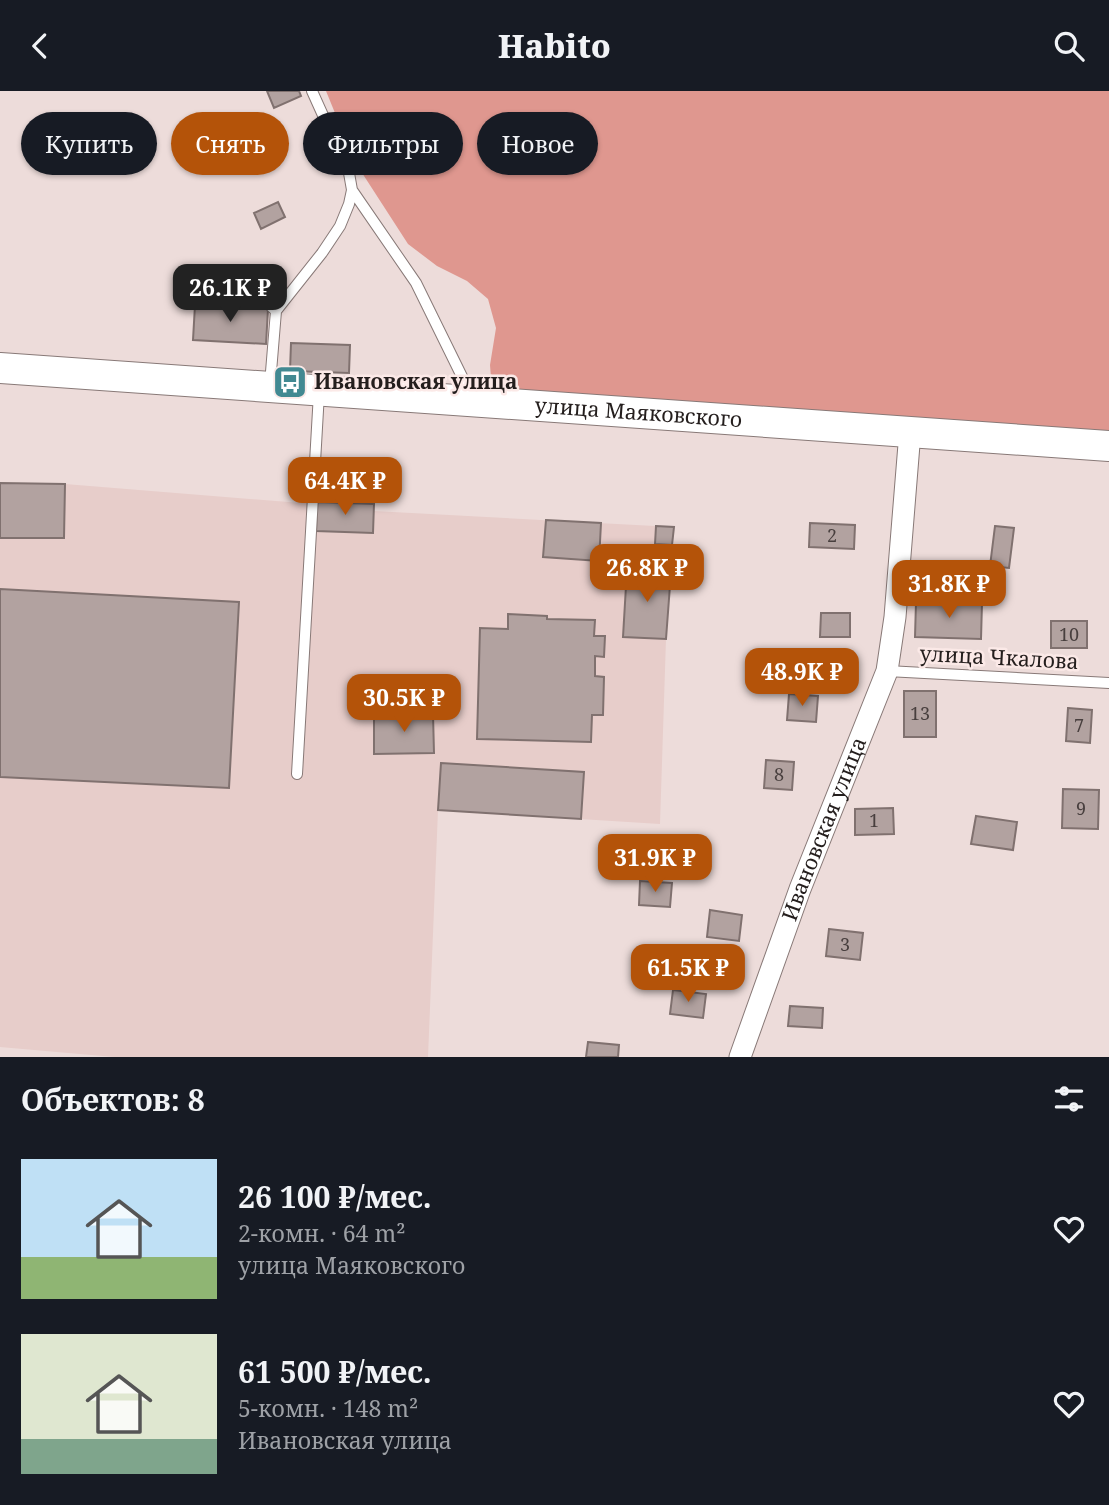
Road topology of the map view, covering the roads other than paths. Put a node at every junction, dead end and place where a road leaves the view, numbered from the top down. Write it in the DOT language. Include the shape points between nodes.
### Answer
graph roads {
  1 [pos="312,91"];
  2 [pos="352,190"];
  3 [pos="217,297"];
  4 [pos="276,311"];
  5 [pos="0,368"];
  6 [pos="270,387"];
  7 [pos="319,391"];
  8 [pos="475,402"];
  9 [pos="910,432"];
  10 [pos="1109,446"];
  11 [pos="887,671"];
  12 [pos="1109,683"];
  13 [pos="297,774"];
  14 [pos="740,1057"];
  1 -- 2 [label="lane" via="349,173"];
  2 -- 4 [label="lane" via="340,226"];
  2 -- 8 [label="lane" via="416,283"];
  3 -- 4 [label="lane" via="264,300"];
  4 -- 6 [label="lane"];
  5 -- 6 [label="street, улица Маяковского"];
  6 -- 7 [label="street, улица Маяковского"];
  7 -- 8 [label="street, улица Маяковского"];
  7 -- 13 [label="lane"];
  8 -- 9 [label="street, улица Маяковского"];
  9 -- 10 [label="street, улица Маяковского"];
  9 -- 11 [label="street, Ивановская улица"];
  11 -- 12 [label="lane, улица Чкалова"];
  11 -- 14 [label="street, Ивановская улица" via="800,889"];
}
